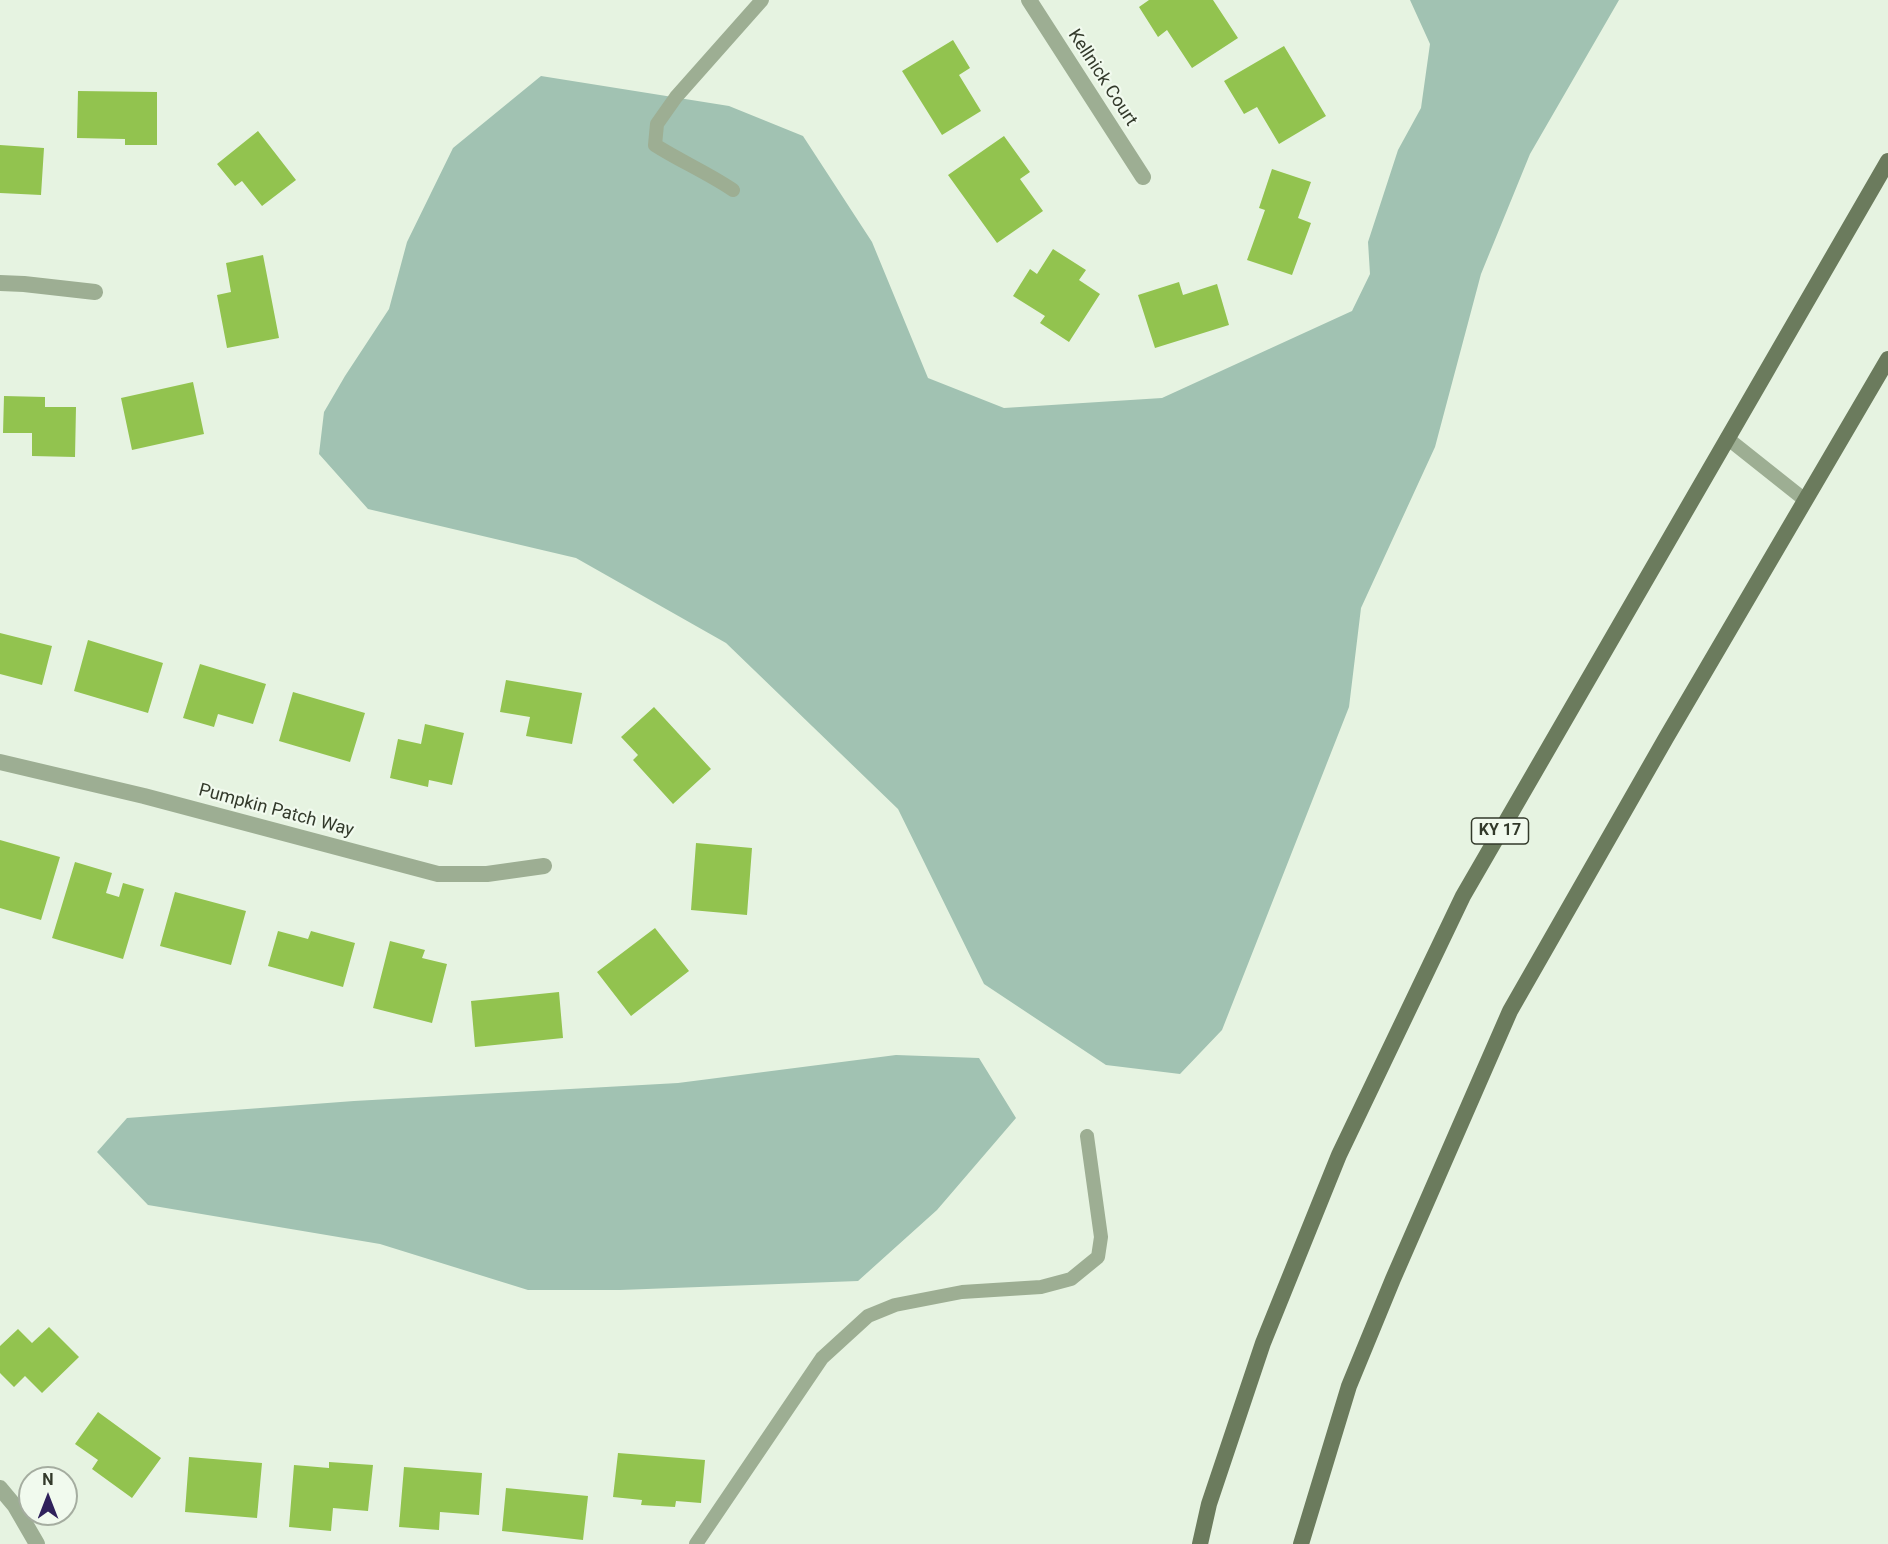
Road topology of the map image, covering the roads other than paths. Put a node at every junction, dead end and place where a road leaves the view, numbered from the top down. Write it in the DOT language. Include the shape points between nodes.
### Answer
graph roads {
  1 [pos="762,0"];
  2 [pos="1029,0"];
  3 [pos="1888,161"];
  4 [pos="1143,177"];
  5 [pos="733,190"];
  6 [pos="0,284"];
  7 [pos="95,292"];
  8 [pos="1888,359"];
  9 [pos="1727,438"];
  10 [pos="1805,500"];
  11 [pos="0,762"];
  12 [pos="544,867"];
  13 [pos="1087,1136"];
  14 [pos="0,1488"];
  15 [pos="37,1544"];
  16 [pos="696,1544"];
  17 [pos="1200,1544"];
  18 [pos="1301,1544"];
  1 -- 5 [label="lane" via="657,124 655,145"];
  2 -- 4 [label="street, Kellnick Court"];
  3 -- 9 [label="main road, KY 17"];
  6 -- 7 [label="street"];
  8 -- 10 [label="main road"];
  9 -- 10 [label="lane"];
  9 -- 17 [label="main road, KY 17" via="1463,896 1344,1144 1263,1343 1209,1504"];
  10 -- 18 [label="main road" via="1510,1011 1349,1386"];
  11 -- 12 [label="street, Pumpkin Patch Way" via="438,874 487,874"];
  13 -- 16 [label="lane" via="1101,1237 1098,1257 1071,1279 1061,1282 962,1292 895,1305 868,1316 822,1358"];
  14 -- 15 [label="street"];
}
